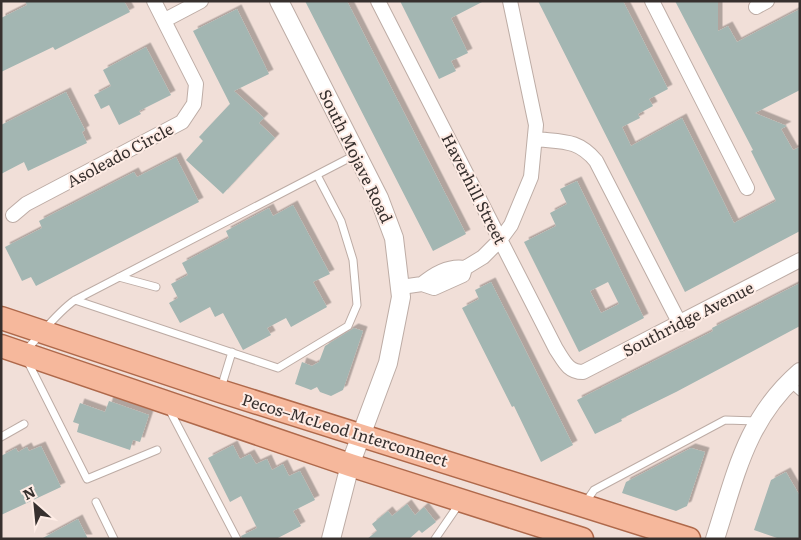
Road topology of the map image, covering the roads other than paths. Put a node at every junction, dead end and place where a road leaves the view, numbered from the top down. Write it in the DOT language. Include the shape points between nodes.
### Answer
graph roads {
  1 [pos="154,1"];
  2 [pos="201,1"];
  3 [pos="279,1"];
  4 [pos="378,1"];
  5 [pos="510,1"];
  6 [pos="652,1"];
  7 [pos="165,20"];
  8 [pos="536,139"];
  9 [pos="357,154"];
  10 [pos="317,175"];
  11 [pos="747,188"];
  12 [pos="13,215"];
  13 [pos="500,240"];
  14 [pos="800,260"];
  15 [pos="119,277"];
  16 [pos="156,287"];
  17 [pos="401,287"];
  18 [pos="75,300"];
  19 [pos="1,318"];
  20 [pos="680,324"];
  21 [pos="44,332"];
  22 [pos="1,346"];
  23 [pos="232,352"];
  24 [pos="23,353"];
  25 [pos="576,372"];
  26 [pos="796,382"];
  27 [pos="220,391"];
  28 [pos="165,402"];
  29 [pos="758,421"];
  30 [pos="24,424"];
  31 [pos="360,434"];
  32 [pos="1,437"];
  33 [pos="157,450"];
  34 [pos="350,465"];
  35 [pos="462,500"];
  36 [pos="96,502"];
  37 [pos="584,505"];
  38 [pos="114,539"];
  39 [pos="237,539"];
  40 [pos="331,539"];
  41 [pos="435,539"];
  42 [pos="582,539"];
  43 [pos="689,539"];
  44 [pos="716,539"];
  1 -- 7 [label="street, Asoleado Circle"];
  2 -- 7 [label="street"];
  3 -- 9 [label="street, South Mojave Road"];
  4 -- 13 [label="street, Haverhill Street"];
  5 -- 8 [label="street" via="536,125"];
  6 -- 11 [label="street"];
  7 -- 12 [label="street, Asoleado Circle" via="196,84 194,104 182,122 26,204"];
  8 -- 13 [label="street" via="531,177 511,225"];
  8 -- 20 [label="street" via="574,143 589,152"];
  9 -- 10 [label="lane"];
  9 -- 17 [label="street, South Mojave Road" via="394,238"];
  10 -- 15 [label="lane"];
  10 -- 23 [label="lane" via="341,221 354,260 357,305 348,326 278,368"];
  13 -- 17 [label="street" via="465,268 462,275 434,288 422,284"];
  13 -- 25 [label="street, Haverhill Street" via="556,349 569,369"];
  14 -- 20 [label="street, Southridge Avenue"];
  15 -- 16 [label="lane"];
  15 -- 18 [label="lane"];
  17 -- 31 [label="street, South Mojave Road" via="388,363"];
  18 -- 21 [label="lane" via="60,311"];
  18 -- 23 [label="lane"];
  19 -- 21 [label="main road, Pecos–McLeod Interconnect"];
  20 -- 25 [label="street, Southridge Avenue" via="583,372"];
  21 -- 24 [label="lane"];
  21 -- 27 [label="main road, Pecos–McLeod Interconnect"];
  22 -- 24 [label="main road, Pecos–McLeod Interconnect"];
  23 -- 27 [label="lane"];
  24 -- 28 [label="main road, Pecos–McLeod Interconnect"];
  24 -- 33 [label="lane" via="87,479"];
  26 -- 29 [label="street"];
  27 -- 31 [label="main road, Pecos–McLeod Interconnect"];
  28 -- 34 [label="main road, Pecos–McLeod Interconnect"];
  28 -- 39 [label="lane"];
  29 -- 37 [label="lane" via="725,420 594,490"];
  29 -- 44 [label="street" via="742,454"];
  30 -- 32 [label="lane"];
  31 -- 34 [label="street, South Mojave Road"];
  31 -- 37 [label="main road, Pecos–McLeod Interconnect"];
  34 -- 35 [label="main road, Pecos–McLeod Interconnect"];
  34 -- 40 [label="street, South Mojave Road"];
  35 -- 41 [label="lane"];
  35 -- 42 [label="main road, Pecos–McLeod Interconnect"];
  36 -- 38 [label="lane"];
  37 -- 43 [label="main road, Pecos–McLeod Interconnect"];
}
